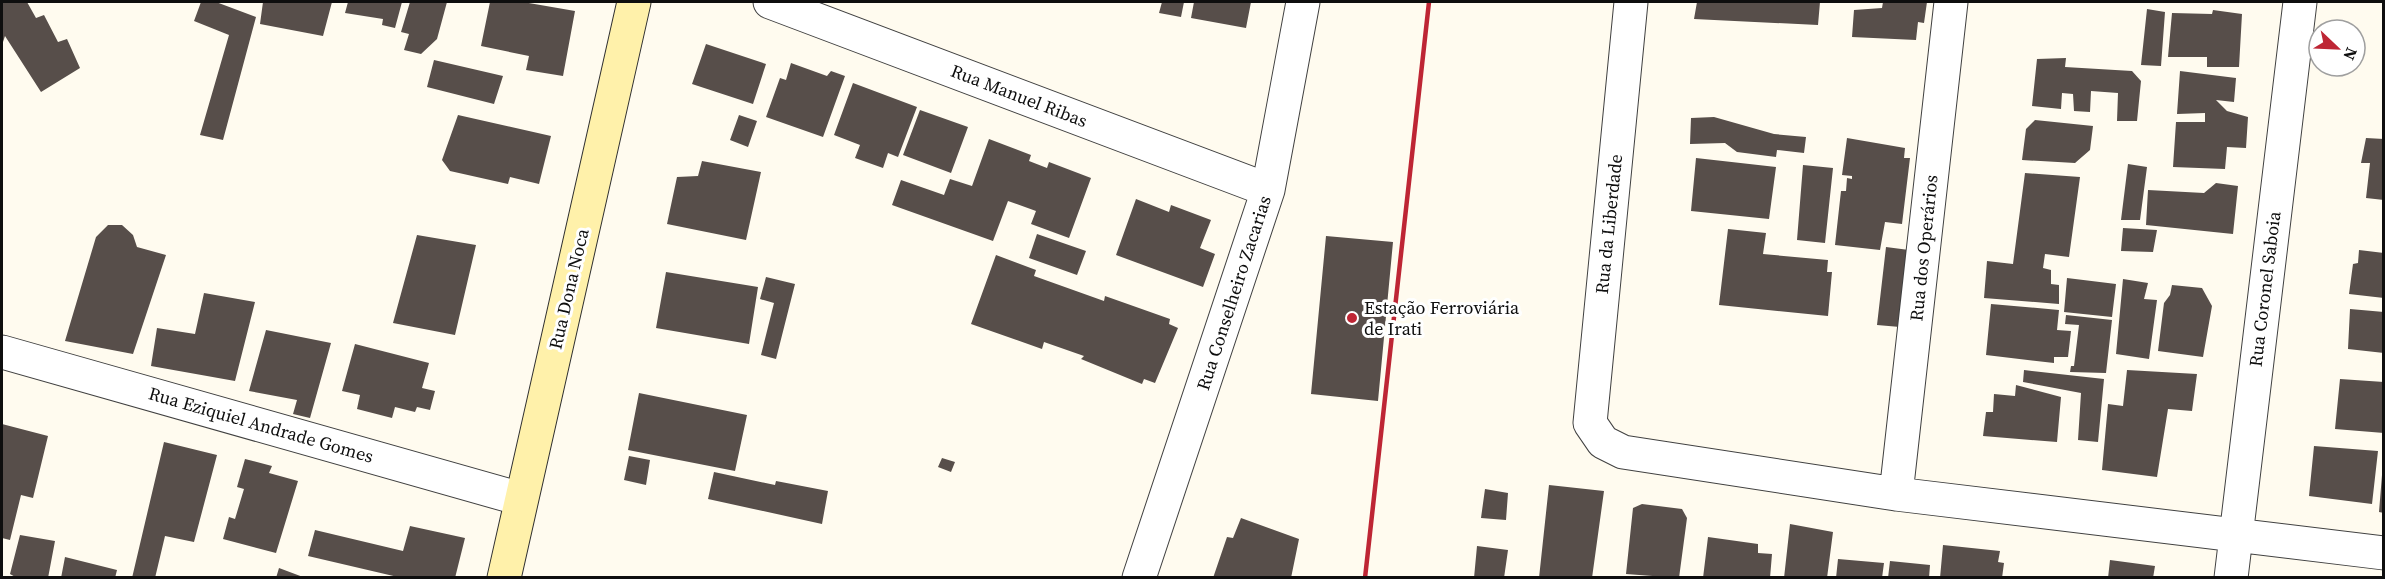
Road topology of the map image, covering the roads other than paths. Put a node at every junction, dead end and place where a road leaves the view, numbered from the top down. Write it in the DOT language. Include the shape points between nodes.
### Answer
graph roads {
  1 [pos="634,2"];
  2 [pos="770,2"];
  3 [pos="1303,2"];
  4 [pos="1631,2"];
  5 [pos="1951,2"];
  6 [pos="2300,2"];
  7 [pos="1268,190"];
  8 [pos="2,352"];
  9 [pos="1896,494"];
  10 [pos="521,499"];
  11 [pos="2235,534"];
  12 [pos="2384,553"];
  13 [pos="504,578"];
  14 [pos="1139,578"];
  15 [pos="2230,578"];
  1 -- 10 [label="street, Rua Dona Noca"];
  2 -- 7 [label="street, Rua Manuel Ribas"];
  3 -- 7 [label="street, Rua Conselheiro Zacarias"];
  4 -- 9 [label="street, Rua da Liberdade" via="1590,423 1603,442 1623,452"];
  5 -- 9 [label="street, Rua dos Operários"];
  6 -- 11 [label="street, Rua Coronel Saboia"];
  7 -- 14 [label="street, Rua Conselheiro Zacarias"];
  8 -- 10 [label="street, Rua Eziquiel Andrade Gomes"];
  9 -- 11 [label="street"];
  10 -- 13 [label="street, Rua Dona Noca"];
  11 -- 12 [label="street"];
  11 -- 15 [label="street, Rua Coronel Saboia"];
}
